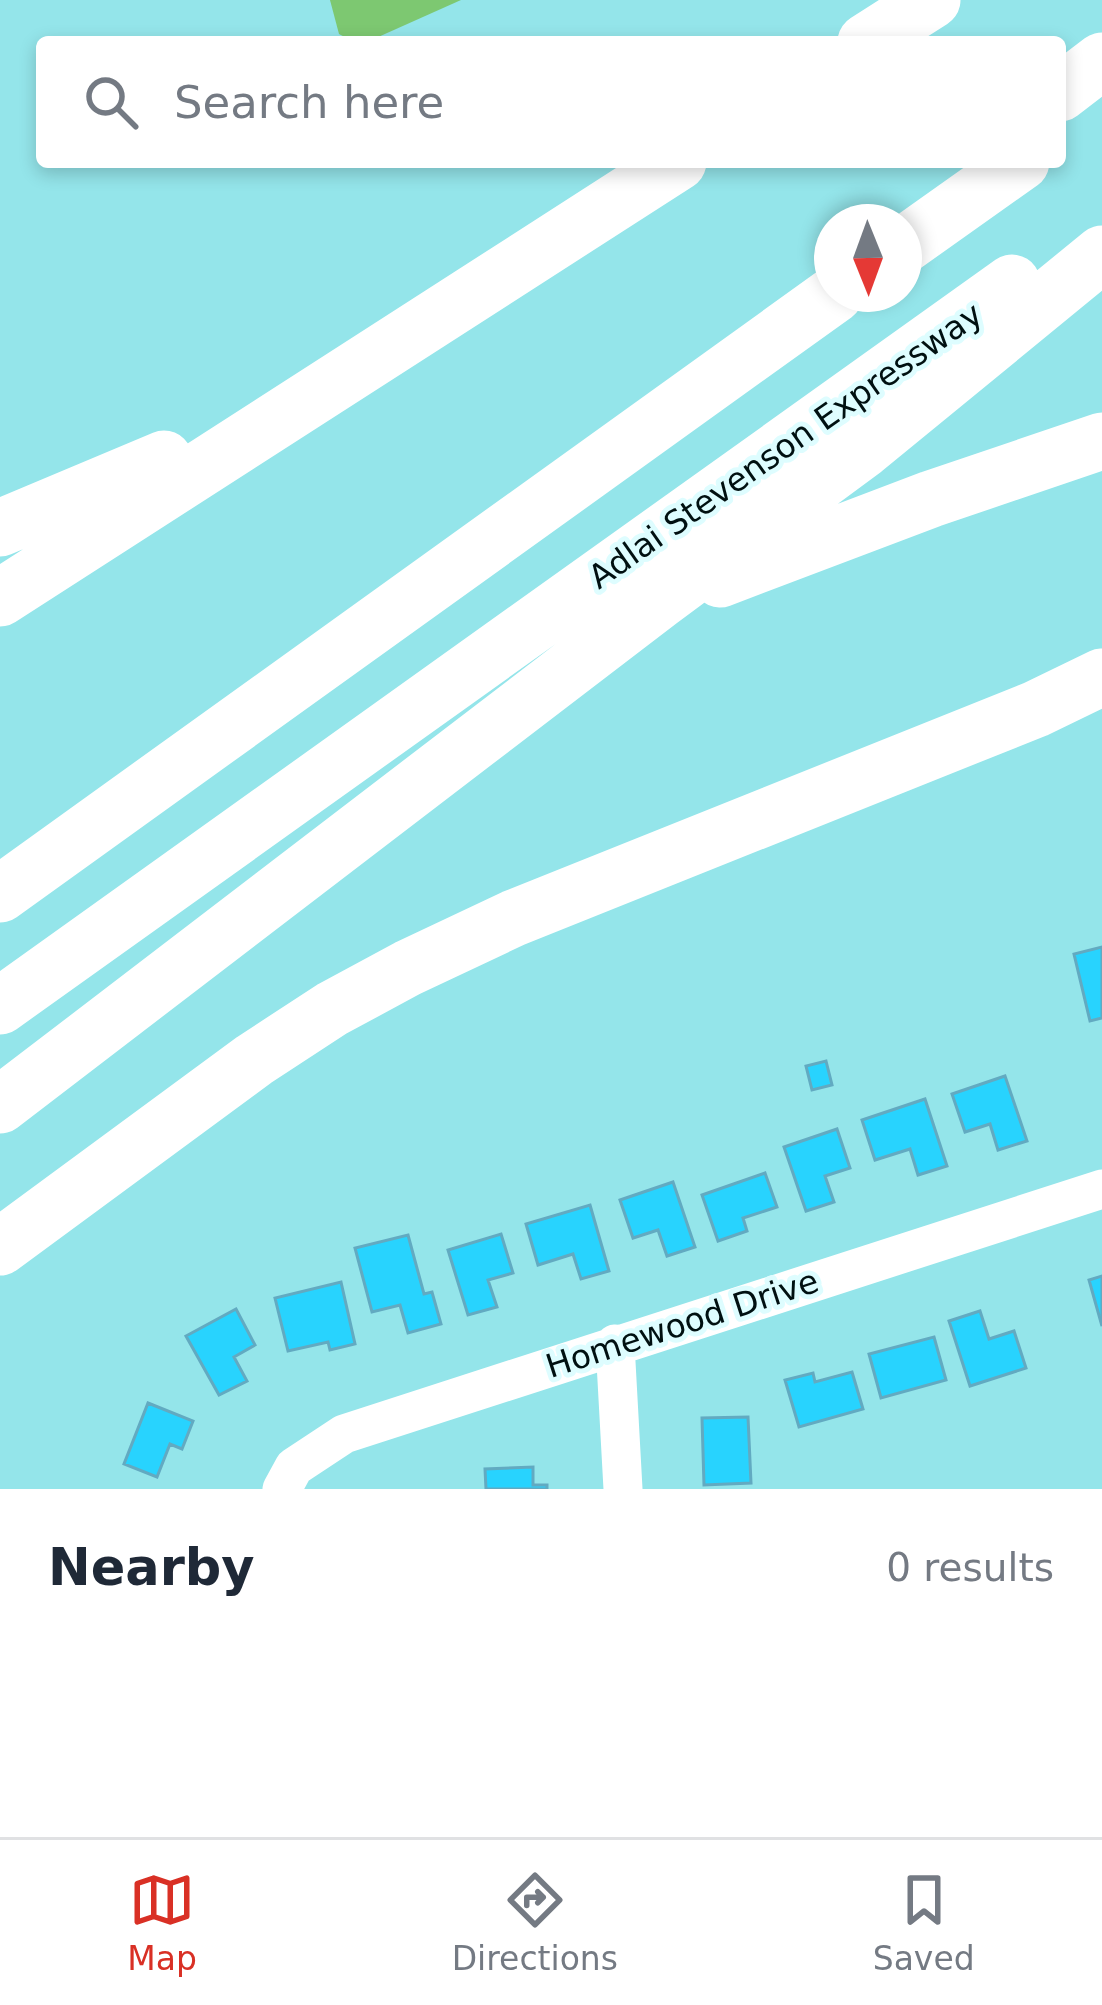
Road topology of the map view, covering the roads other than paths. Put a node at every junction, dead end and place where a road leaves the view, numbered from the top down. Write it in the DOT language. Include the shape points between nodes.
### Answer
graph roads {
  1 [pos="932,0"];
  2 [pos="875,36"];
  3 [pos="1102,61"];
  4 [pos="1066,88"];
  5 [pos="1102,104"];
  6 [pos="1066,130"];
  7 [pos="669,168"];
  8 [pos="961,168"];
  9 [pos="1012,168"];
  10 [pos="914,204"];
  11 [pos="1102,220"];
  12 [pos="922,231"];
  13 [pos="1102,254"];
  14 [pos="814,280"];
  15 [pos="814,309"];
  16 [pos="352,371"];
  17 [pos="1102,441"];
  18 [pos="0,528"];
  19 [pos="0,598"];
  20 [pos="659,601"];
  21 [pos="1102,676"];
  22 [pos="154,782"];
  23 [pos="0,894"];
  24 [pos="0,1006"];
  25 [pos="0,1105"];
  26 [pos="1102,1189"];
  27 [pos="0,1246"];
  28 [pos="615,1344"];
  29 [pos="282,1489"];
  30 [pos="623,1489"];
  1 -- 2 [label="highway"];
  3 -- 4 [label="highway"];
  5 -- 6 [label="highway"];
  7 -- 16 [label="highway"];
  8 -- 10 [label="highway"];
  9 -- 12 [label="highway"];
  11 -- 24 [label="highway, Adlai Stevenson Expressway"];
  13 -- 20 [label="highway" via="864,449"];
  14 -- 22 [label="highway"];
  15 -- 22 [label="highway"];
  16 -- 18 [label="highway"];
  16 -- 19 [label="highway"];
  17 -- 20 [label="highway"];
  20 -- 25 [label="highway"];
  21 -- 27 [label="highway" via="407,968 254,1060"];
  22 -- 23 [label="highway"];
  26 -- 28 [label="street, Homewood Drive"];
  28 -- 29 [label="street, Homewood Drive" via="344,1434 294,1467"];
  28 -- 30 [label="street"];
}
